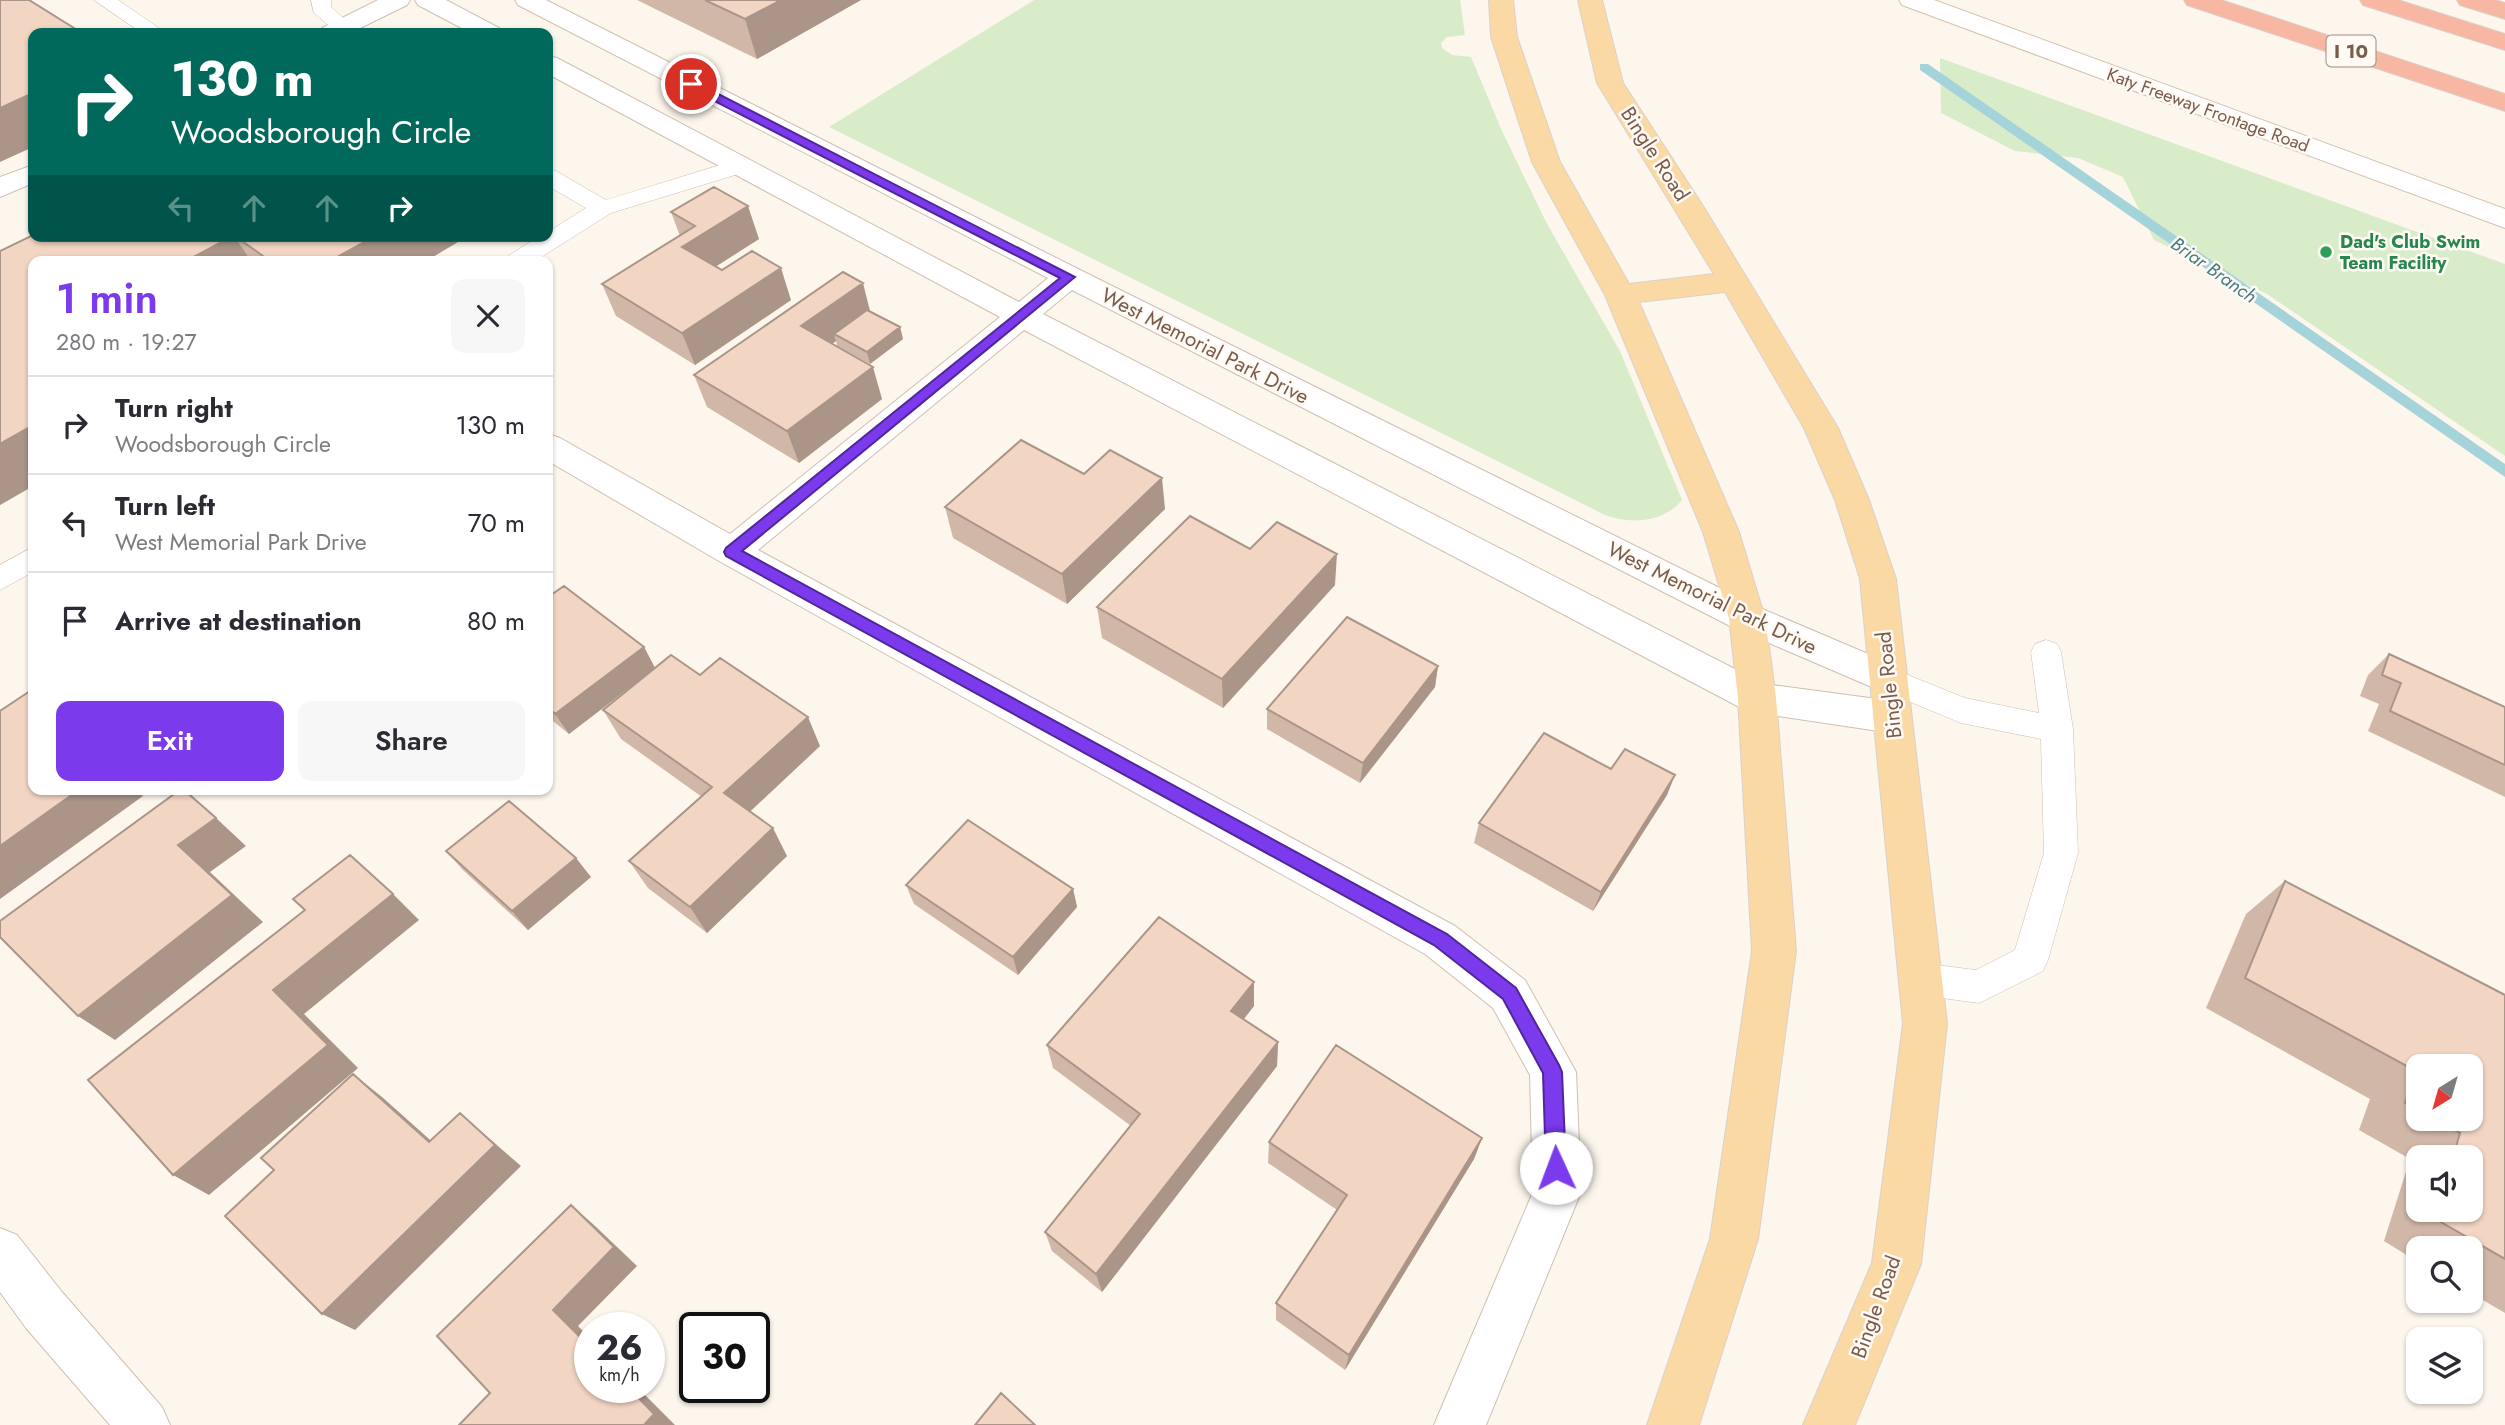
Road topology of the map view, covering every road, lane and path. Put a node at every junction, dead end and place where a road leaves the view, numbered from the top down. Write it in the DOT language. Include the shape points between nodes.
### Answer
graph roads {
  1 [pos="104,0"];
  2 [pos="321,0"];
  3 [pos="398,0"];
  4 [pos="427,0"];
  5 [pos="527,0"];
  6 [pos="1502,0"];
  7 [pos="1911,0"];
  8 [pos="2196,0"];
  9 [pos="2372,0"];
  10 [pos="2469,0"];
  11 [pos="2505,11"];
  12 [pos="1600,13"];
  13 [pos="148,28"];
  14 [pos="338,28"];
  15 [pos="347,28"];
  16 [pos="480,28"];
  17 [pos="2505,42"];
  18 [pos="553,67"];
  19 [pos="2505,103"];
  20 [pos="790,136"];
  21 [pos="740,166"];
  22 [pos="28,175"];
  23 [pos="553,179"];
  24 [pos="0,188"];
  25 [pos="603,208"];
  26 [pos="2505,219"];
  27 [pos="553,239"];
  28 [pos="548,242"];
  29 [pos="525,256"];
  30 [pos="1069,277"];
  31 [pos="1734,281"];
  32 [pos="1620,295"];
  33 [pos="1020,315"];
  34 [pos="553,449"];
  35 [pos="732,552"];
  36 [pos="28,561"];
  37 [pos="0,579"];
  38 [pos="1747,618"];
  39 [pos="2046,652"];
  40 [pos="1758,698"];
  41 [pos="1890,698"];
  42 [pos="2057,729"];
  43 [pos="1920,979"];
  44 [pos="0,1252"];
  45 [pos="144,1425"];
  46 [pos="1460,1425"];
  47 [pos="1673,1425"];
  48 [pos="1829,1425"];
  1 -- 13 [label="lane"];
  2 -- 14 [label="lane" via="321,9"];
  3 -- 15 [label="street"];
  4 -- 16 [label="street"];
  5 -- 20 [label="street, West Memorial Park Drive"];
  6 -- 32 [label="main road" via="1503,37 1546,162"];
  7 -- 26 [label="street, Katy Freeway Frontage Road"];
  8 -- 19 [label="highway, I 10"];
  9 -- 17 [label="highway"];
  10 -- 11 [label="highway"];
  12 -- 31 [label="main road, Bingle Road" via="1610,83"];
  18 -- 21 [label="street"];
  20 -- 21 [label="street"];
  20 -- 30 [label="street, West Memorial Park Drive"];
  21 -- 25 [label="lane"];
  21 -- 33 [label="street"];
  22 -- 24 [label="street"];
  23 -- 25 [label="lane"];
  25 -- 27 [label="lane"];
  28 -- 29 [label="lane"];
  30 -- 33 [label="street"];
  30 -- 38 [label="street, West Memorial Park Drive"];
  31 -- 32 [label="main road"];
  31 -- 41 [label="main road, Bingle Road" via="1821,428 1852,500 1878,579"];
  32 -- 38 [label="main road" via="1721,532"];
  33 -- 35 [label="street"];
  33 -- 40 [label="street"];
  34 -- 35 [label="street"];
  35 -- 46 [label="street" via="1440,940 1509,993 1553,1072 1557,1192"];
  36 -- 37 [label="lane"];
  38 -- 40 [label="main road"];
  38 -- 41 [label="street, West Memorial Park Drive"];
  39 -- 42 [label="lane"];
  40 -- 41 [label="street"];
  40 -- 47 [label="main road" via="1774,951 1734,1239"];
  41 -- 42 [label="lane"];
  41 -- 43 [label="main road, Bingle Road"];
  42 -- 43 [label="lane" via="2061,853 2030,960 1979,987"];
  43 -- 48 [label="main road, Bingle Road" via="1925,1024 1896,1264"];
  44 -- 45 [label="street"];
}
